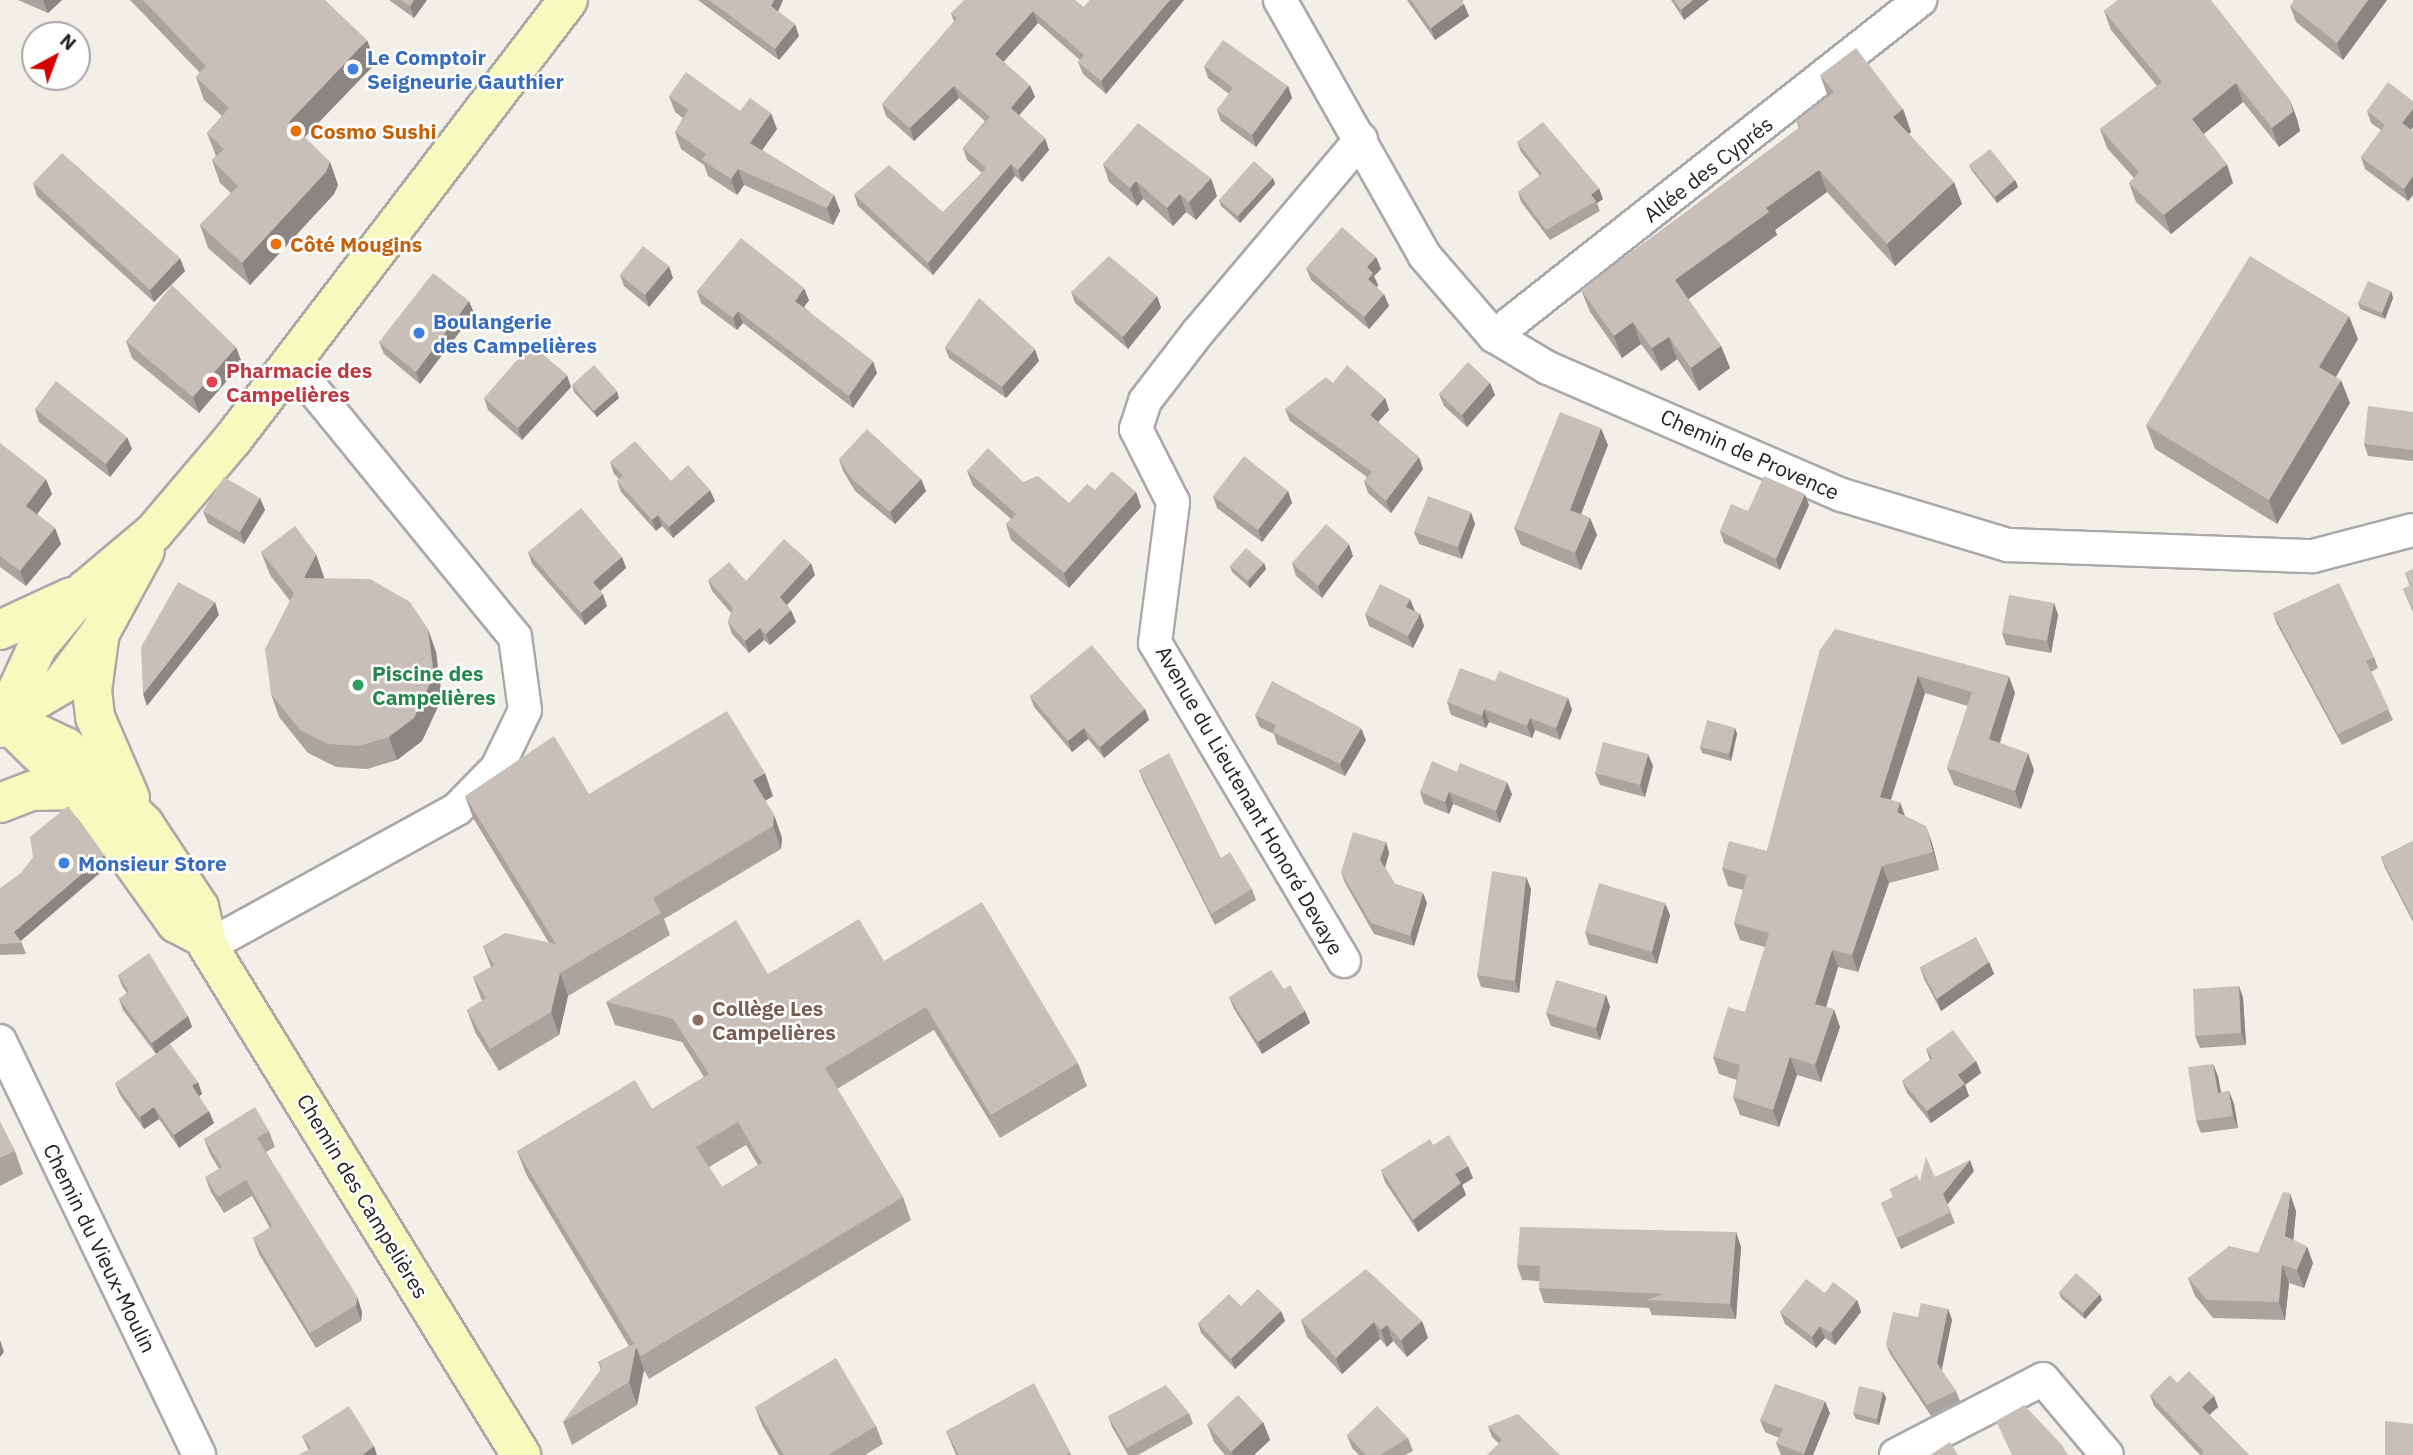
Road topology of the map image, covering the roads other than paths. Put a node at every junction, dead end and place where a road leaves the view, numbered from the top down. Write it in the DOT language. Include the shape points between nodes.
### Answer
graph roads {
  1 [pos="568,0"];
  2 [pos="1280,0"];
  3 [pos="1920,0"];
  4 [pos="1360,139"];
  5 [pos="1494,336"];
  6 [pos="292,364"];
  7 [pos="2413,530"];
  8 [pos="154,532"];
  9 [pos="85,590"];
  10 [pos="0,631"];
  11 [pos="100,633"];
  12 [pos="1,719"];
  13 [pos="76,790"];
  14 [pos="0,803"];
  15 [pos="144,824"];
  16 [pos="206,942"];
  17 [pos="1344,961"];
  18 [pos="0,1041"];
  19 [pos="199,1455"];
  20 [pos="521,1455"];
  21 [pos="1896,1455"];
  22 [pos="2107,1455"];
  1 -- 6 [label="main road"];
  2 -- 4 [label="street, Chemin de Provence"];
  3 -- 5 [label="street, Allée des Cyprés"];
  4 -- 5 [label="street, Chemin de Provence" via="1424,255"];
  4 -- 17 [label="street, Avenue du Lieutenant Honoré Devaye" via="1199,331 1146,401 1136,429 1173,502 1155,643"];
  5 -- 7 [label="street, Chemin de Provence" via="1548,368 1842,495 2008,545 2313,556"];
  6 -- 8 [label="main road"];
  6 -- 16 [label="street" via="515,637 525,710 497,768 457,809"];
  8 -- 9 [label="main road"];
  8 -- 11 [label="main road"];
  9 -- 10 [label="main road"];
  9 -- 12 [label="main road" via="37,647"];
  11 -- 12 [label="main road" via="61,685"];
  11 -- 15 [label="main road" via="92,691 95,717"];
  12 -- 13 [label="main road, Chemin des Campelières" via="46,767"];
  12 -- 15 [label="main road, Chemin des Campelières" via="66,747"];
  13 -- 14 [label="main road" via="32,791"];
  13 -- 16 [label="main road, Chemin des Campelières" via="121,841 176,923"];
  15 -- 16 [label="main road, Chemin des Campelières" via="199,907"];
  16 -- 20 [label="main road, Chemin des Campelières"];
  18 -- 19 [label="street, Chemin du Vieux-Moulin"];
  21 -- 22 [label="street" via="2043,1379"];
}
